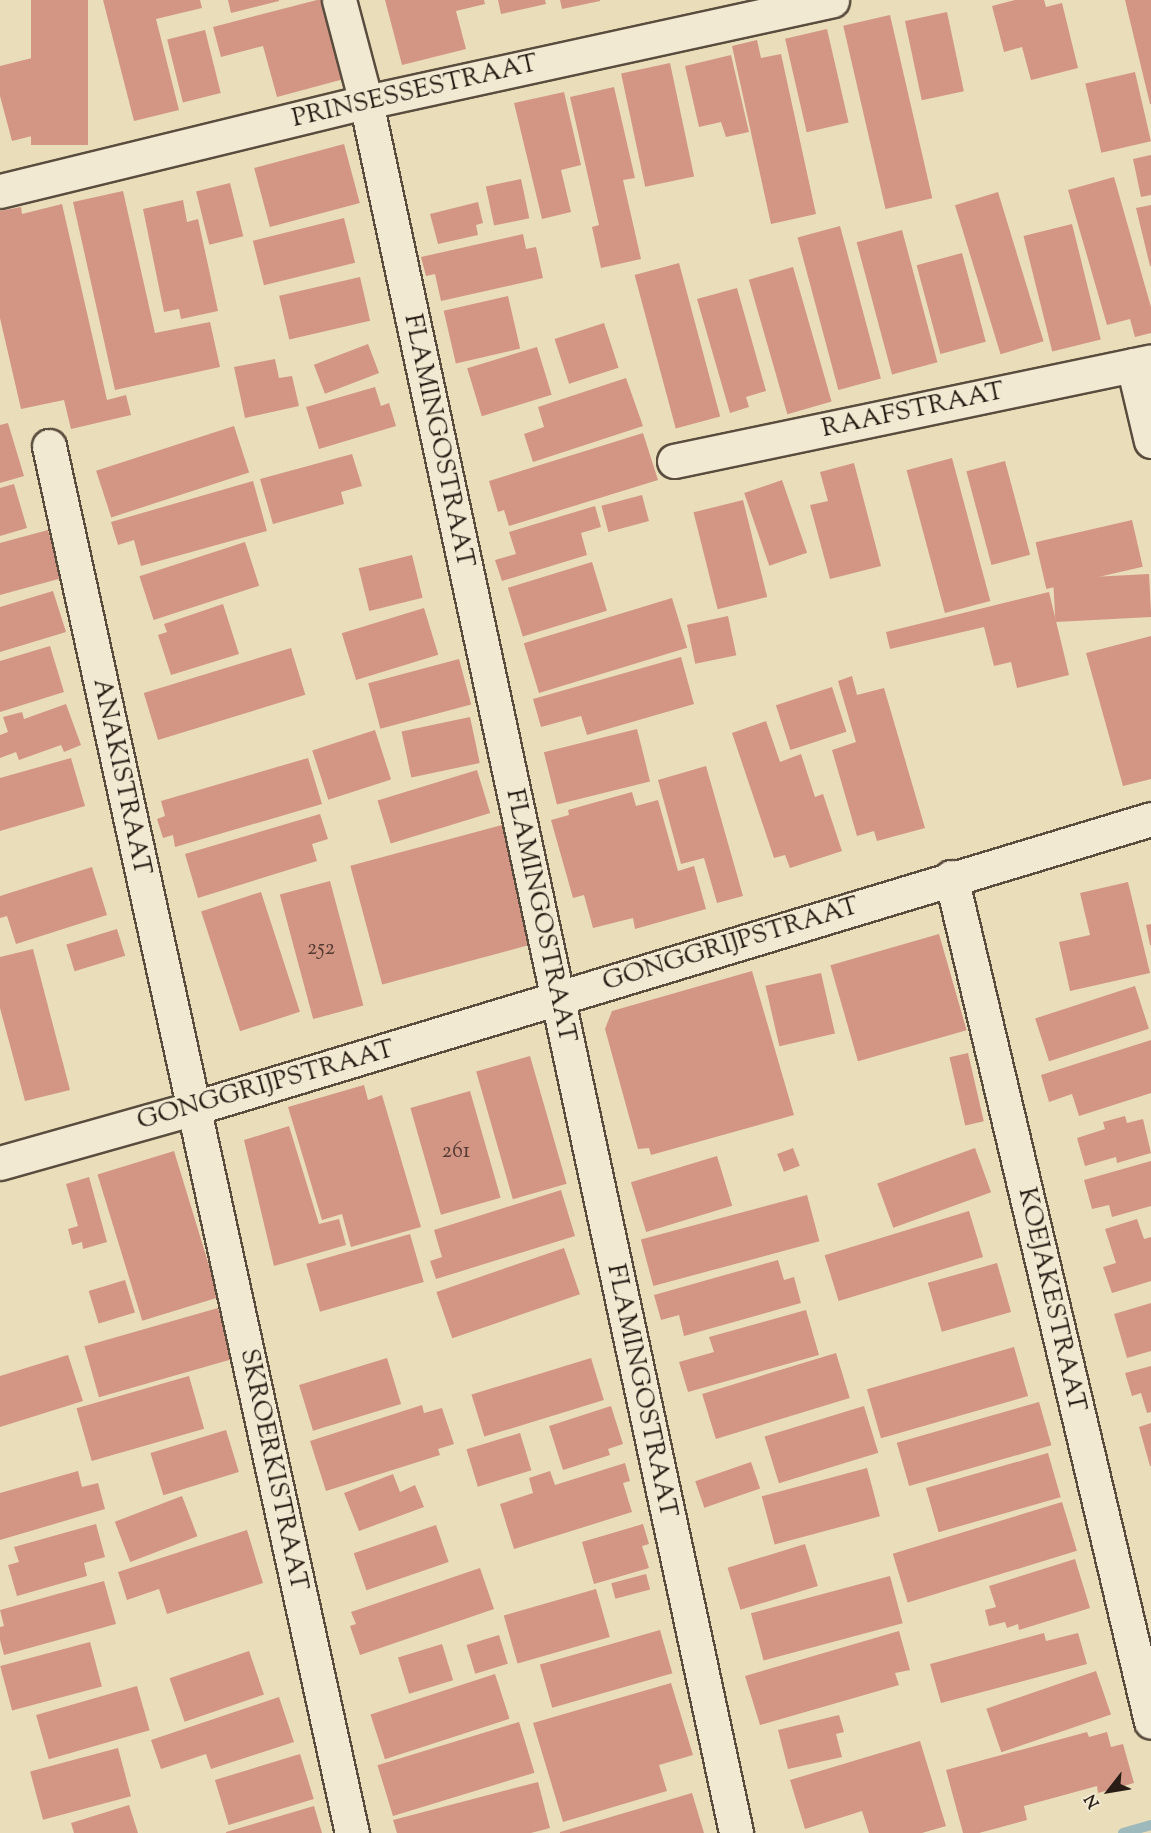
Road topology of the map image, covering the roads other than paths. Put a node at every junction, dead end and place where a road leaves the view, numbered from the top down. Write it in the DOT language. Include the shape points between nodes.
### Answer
graph roads {
  1 [pos="339,0"];
  2 [pos="832,0"];
  3 [pos="713,13"];
  4 [pos="366,102"];
  5 [pos="0,191"];
  6 [pos="1142,363"];
  7 [pos="1151,441"];
  8 [pos="49,446"];
  9 [pos="674,461"];
  10 [pos="1151,819"];
  11 [pos="951,878"];
  12 [pos="557,999"];
  13 [pos="194,1108"];
  14 [pos="0,1163"];
  15 [pos="1151,1722"];
  16 [pos="352,1833"];
  17 [pos="736,1833"];
  1 -- 4 [label="street, FLAMINGOSTRAAT"];
  2 -- 3 [label="street, PRINSESSESTRAAT"];
  3 -- 4 [label="street, PRINSESSESTRAAT"];
  4 -- 5 [label="street, PRINSESSESTRAAT"];
  4 -- 12 [label="street, FLAMINGOSTRAAT"];
  6 -- 7 [label="street"];
  6 -- 9 [label="street, RAAFSTRAAT"];
  8 -- 13 [label="street, ANAKISTRAAT"];
  10 -- 11 [label="street, GONGGRIJPSTRAAT"];
  11 -- 12 [label="street, GONGGRIJPSTRAAT"];
  11 -- 15 [label="street, KOEJAKESTRAAT"];
  12 -- 13 [label="street, GONGGRIJPSTRAAT"];
  12 -- 17 [label="street, FLAMINGOSTRAAT"];
  13 -- 14 [label="street, GONGGRIJPSTRAAT"];
  13 -- 16 [label="street, SKROERKISTRAAT"];
}
